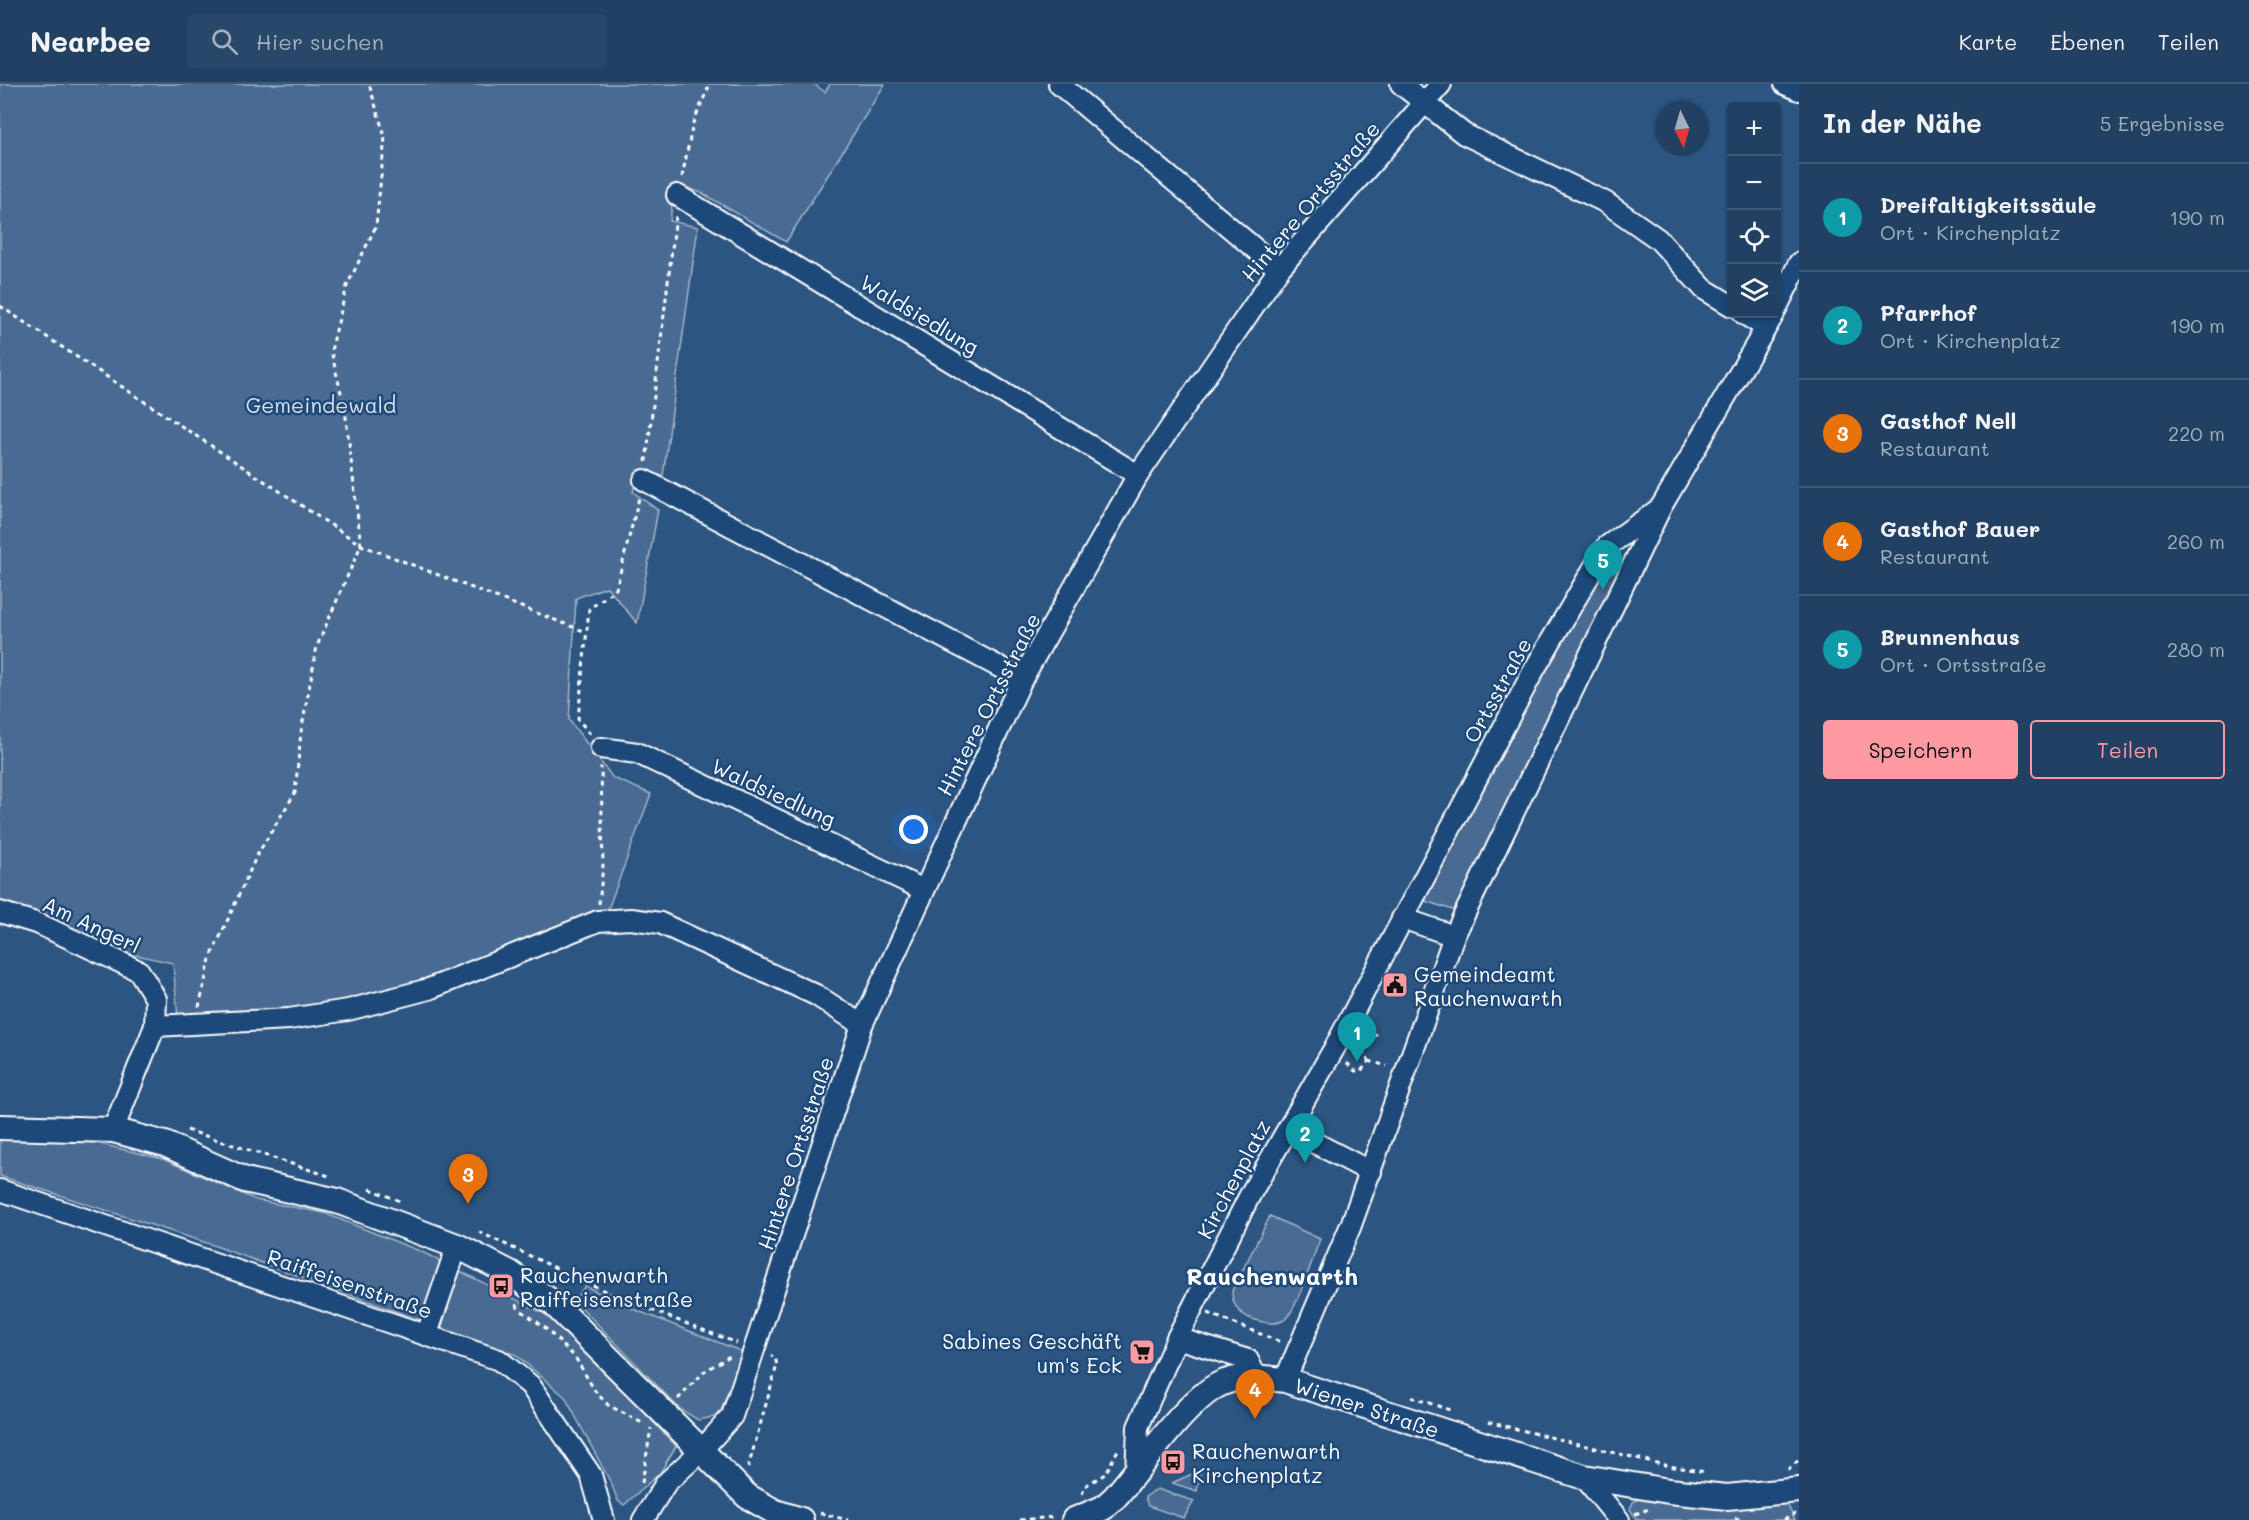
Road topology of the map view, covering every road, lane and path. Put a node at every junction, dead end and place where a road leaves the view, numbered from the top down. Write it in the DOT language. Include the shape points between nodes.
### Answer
graph roads {
  1 [pos="369,84"];
  2 [pos="710,84"];
  3 [pos="1059,84"];
  4 [pos="1401,84"];
  5 [pos="1441,84"];
  6 [pos="1785,84"];
  7 [pos="1799,90"];
  8 [pos="1423,103"];
  9 [pos="677,195"];
  10 [pos="1799,263"];
  11 [pos="1279,269"];
  12 [pos="1727,303"];
  13 [pos="1781,305"];
  14 [pos="0,306"];
  15 [pos="1774,318"];
  16 [pos="1138,475"];
  17 [pos="644,480"];
  18 [pos="1661,507"];
  19 [pos="361,545"];
  20 [pos="586,632"];
  21 [pos="1023,679"];
  22 [pos="601,748"];
  23 [pos="924,890"];
  24 [pos="0,912"];
  25 [pos="1402,918"];
  26 [pos="598,921"];
  27 [pos="1454,936"];
  28 [pos="196,1024"];
  29 [pos="862,1025"];
  30 [pos="155,1026"];
  31 [pos="1377,1033"];
  32 [pos="1363,1051"];
  33 [pos="0,1127"];
  34 [pos="1288,1129"];
  35 [pos="113,1130"];
  36 [pos="1371,1172"];
  37 [pos="0,1190"];
  38 [pos="457,1246"];
  39 [pos="516,1300"];
  40 [pos="1193,1307"];
  41 [pos="427,1334"];
  42 [pos="1178,1338"];
  43 [pos="1298,1349"];
  44 [pos="754,1350"];
  45 [pos="1256,1377"];
  46 [pos="1285,1380"];
  47 [pos="1405,1396"];
  48 [pos="1460,1414"];
  49 [pos="657,1420"];
  50 [pos="1482,1421"];
  51 [pos="700,1452"];
  52 [pos="1799,1460"];
  53 [pos="748,1473"];
  54 [pos="1136,1473"];
  55 [pos="1715,1474"];
  56 [pos="1584,1477"];
  57 [pos="1784,1481"];
  58 [pos="638,1490"];
  59 [pos="1799,1490"];
  60 [pos="771,1516"];
  61 [pos="808,1516"];
  62 [pos="1799,1517"];
  63 [pos="604,1520"];
  64 [pos="643,1520"];
  65 [pos="848,1520"];
  66 [pos="1074,1520"];
  67 [pos="1619,1520"];
  68 [pos="1784,1520"];
  1 -- 19 [label="path" via="385,137 376,226 346,286 331,351 345,409"];
  2 -- 9 [label="path" via="693,123"];
  3 -- 11 [label="street"];
  4 -- 8 [label="street"];
  5 -- 8 [label="street, Hintere Ortsstraße"];
  6 -- 7 [label="street"];
  8 -- 11 [label="street, Hintere Ortsstraße"];
  8 -- 12 [label="street" via="1464,134 1605,202 1658,239 1704,289"];
  9 -- 16 [label="street, Waldsiedlung"];
  9 -- 17 [label="path" via="674,248"];
  10 -- 13 [label="street, Ortsstraße"];
  11 -- 16 [label="street, Hintere Ortsstraße"];
  14 -- 19 [label="path"];
  15 -- 18 [label="street, Ortsstraße"];
  16 -- 21 [label="street, Hintere Ortsstraße"];
  17 -- 20 [label="path" via="616,589 589,609"];
  17 -- 21 [label="street"];
  18 -- 25 [label="street, Ortsstraße" via="1606,547 1534,670"];
  18 -- 27 [label="street, Ortsstraße"];
  19 -- 20 [label="path"];
  19 -- 28 [label="path" via="317,646 301,732 295,793 257,855 210,959"];
  20 -- 22 [label="path" via="578,719"];
  21 -- 23 [label="street, Hintere Ortsstraße"];
  22 -- 23 [label="street, Waldsiedlung" via="637,753"];
  22 -- 26 [label="path" via="603,866"];
  23 -- 29 [label="street, Hintere Ortsstraße"];
  24 -- 30 [label="street, Am Angerl" via="39,924 139,971 156,999"];
  25 -- 27 [label="street"];
  25 -- 34 [label="street, Kirchenplatz"];
  26 -- 28 [label="street" via="429,989 348,1010 289,1019"];
  26 -- 29 [label="street" via="631,919 660,923 816,995"];
  27 -- 36 [label="street"];
  28 -- 30 [label="street"];
  29 -- 44 [label="street, Hintere Ortsstraße"];
  30 -- 35 [label="street, Am Angerl"];
  31 -- 32 [label="path"];
  32 -- 32 [label="path" via="1369,1061 1367,1067 1355,1071 1347,1062 1348,1055 1355,1050"];
  33 -- 35 [label="main road"];
  34 -- 36 [label="street"];
  34 -- 40 [label="street, Kirchenplatz"];
  35 -- 38 [label="main road" via="165,1144 245,1180 337,1201"];
  36 -- 43 [label="street"];
  37 -- 41 [label="street, Raiffeisenstraße"];
  38 -- 41 [label="street"];
  38 -- 49 [label="main road" via="510,1273 553,1303 600,1347"];
  39 -- 49 [label="path" via="518,1308 575,1356 608,1405"];
  40 -- 42 [label="street, Kirchenplatz"];
  40 -- 43 [label="path"];
  41 -- 63 [label="street, Raiffeisenstraße" via="499,1360 531,1385 591,1475"];
  42 -- 45 [label="street" via="1248,1360"];
  42 -- 54 [label="street, Kirchenplatz" via="1138,1427"];
  43 -- 46 [label="street"];
  44 -- 49 [label="path" via="740,1344 734,1353 705,1371"];
  44 -- 51 [label="street, Hintere Ortsstraße" via="732,1416"];
  44 -- 53 [label="path" via="775,1357 777,1365"];
  45 -- 46 [label="main road, Wiener Straße"];
  45 -- 54 [label="main road, Wiener Straße" via="1225,1382 1199,1398"];
  46 -- 56 [label="main road, Wiener Straße"];
  47 -- 48 [label="path"];
  49 -- 51 [label="main road"];
  49 -- 58 [label="path" via="644,1481"];
  50 -- 55 [label="path"];
  51 -- 60 [label="main road"];
  51 -- 64 [label="street, Hintere Ortsstraße" via="666,1483"];
  52 -- 57 [label="path"];
  54 -- 66 [label="main road, Wiener Straße" via="1102,1508"];
  56 -- 57 [label="main road, Wiener Straße" via="1727,1497"];
  56 -- 67 [label="street"];
  57 -- 59 [label="main road, Wiener Straße"];
  60 -- 61 [label="main road"];
  61 -- 65 [label="path"];
  62 -- 68 [label="path" via="1795,1514"];
}
